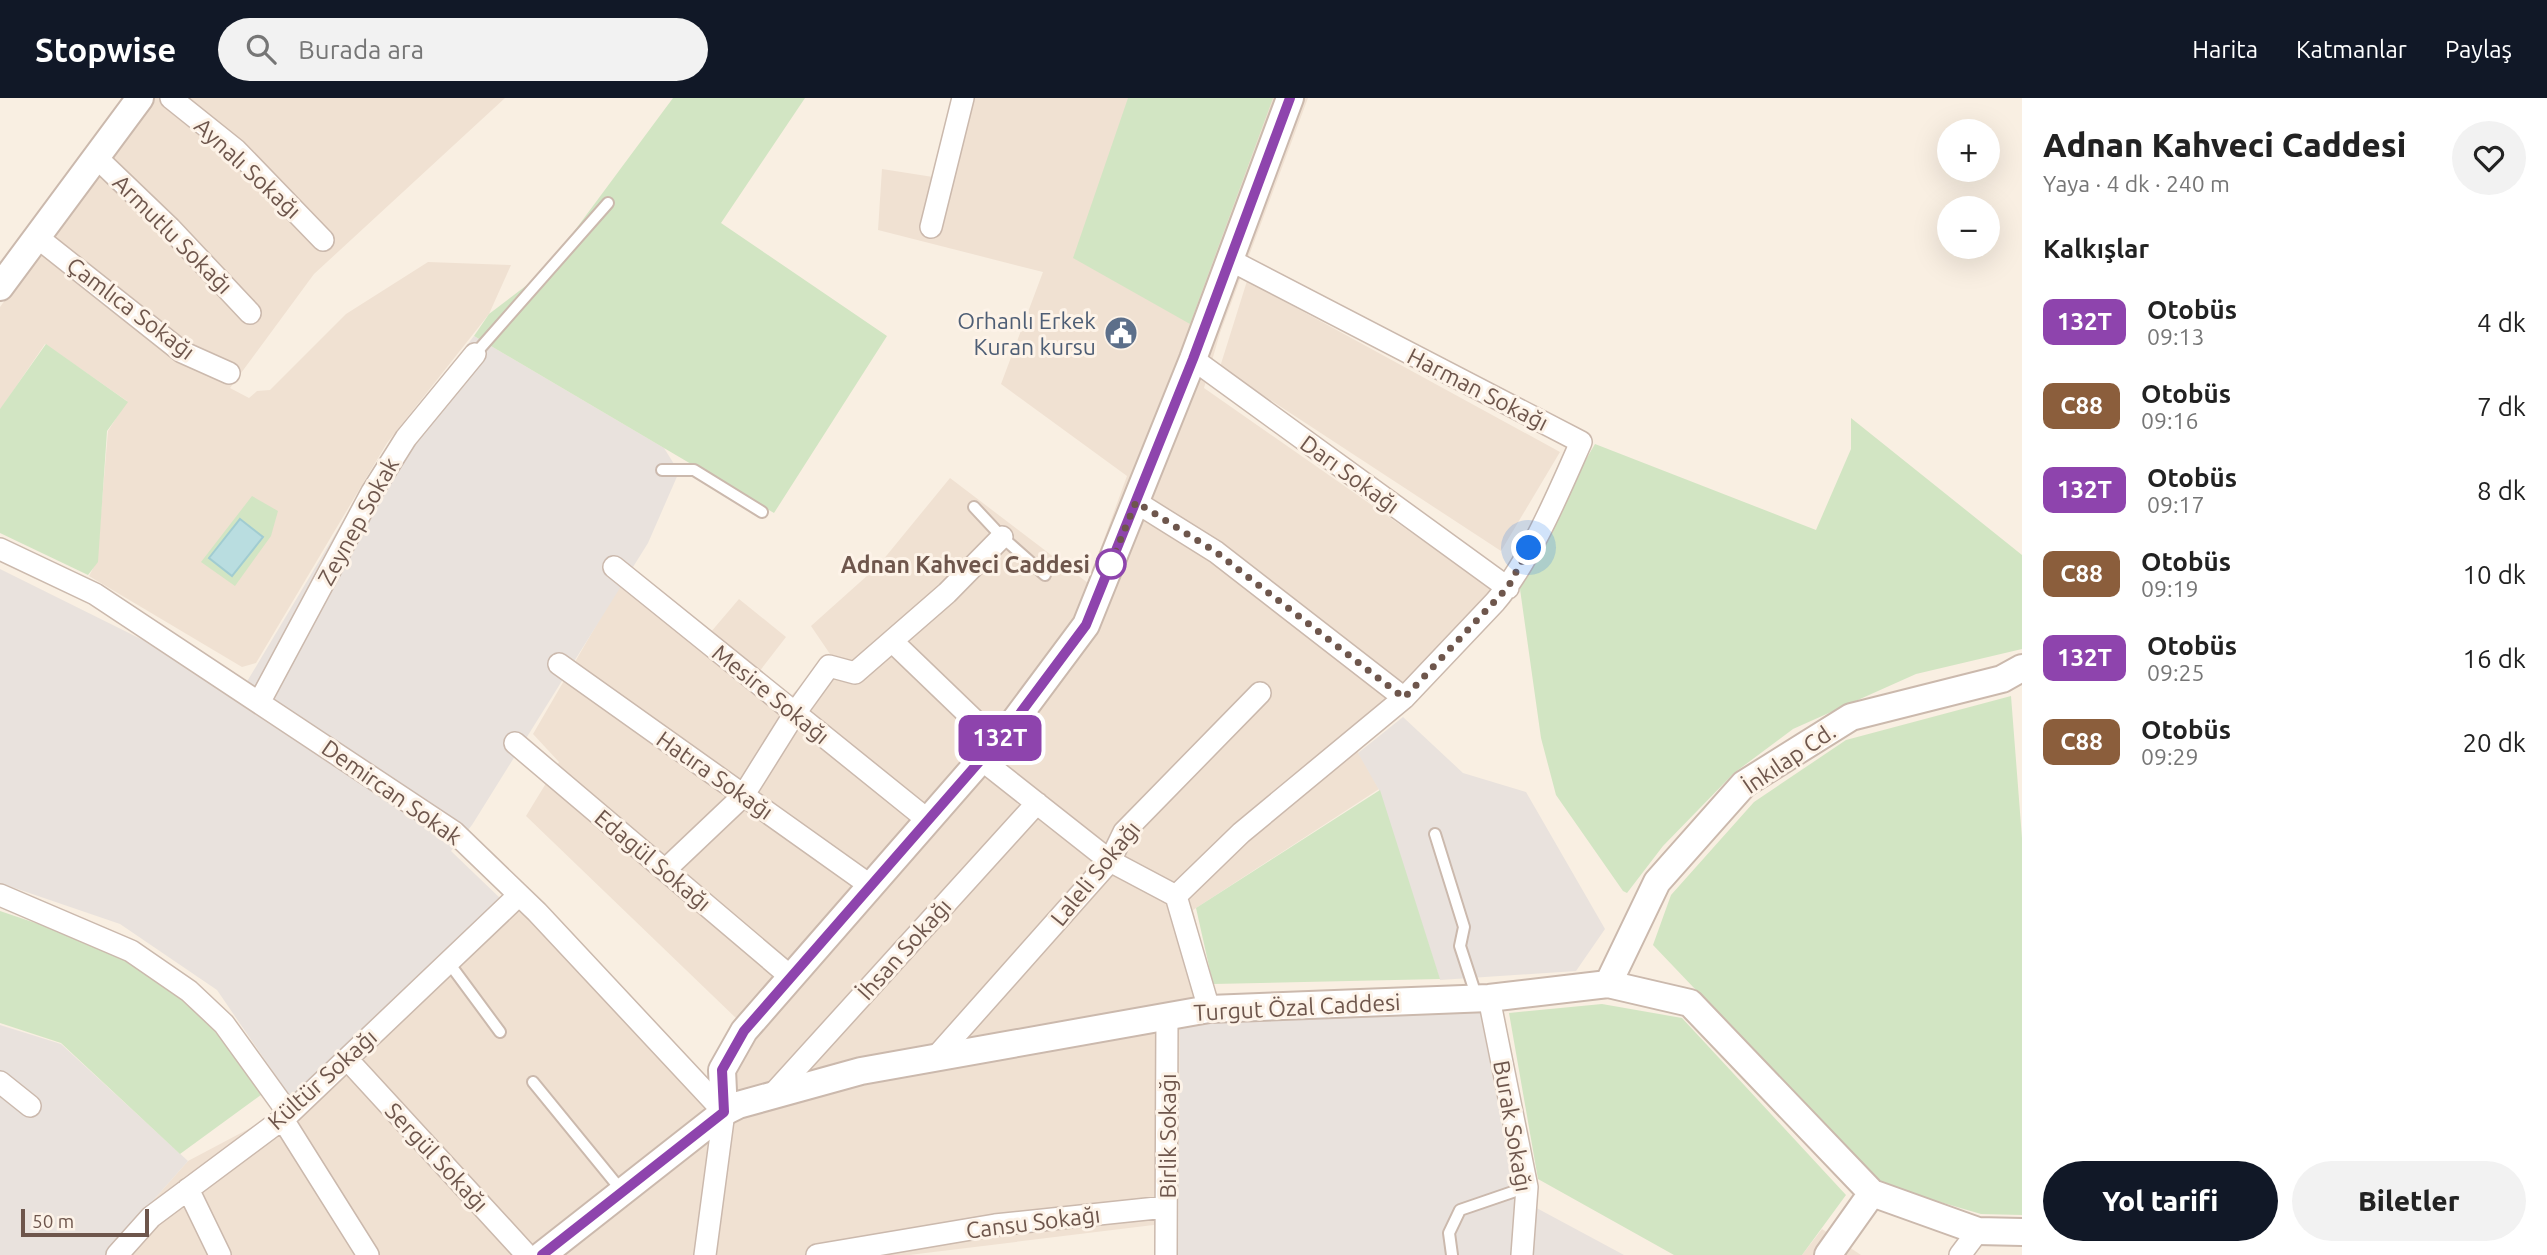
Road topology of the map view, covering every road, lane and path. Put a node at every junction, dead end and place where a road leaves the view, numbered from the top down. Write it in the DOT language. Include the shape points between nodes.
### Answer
graph roads {
  1 [pos="140,98"];
  2 [pos="171,98"];
  3 [pos="963,98"];
  4 [pos="1290,98"];
  5 [pos="96,157"];
  6 [pos="608,203"];
  7 [pos="931,227"];
  8 [pos="37,237"];
  9 [pos="323,240"];
  10 [pos="1230,260"];
  11 [pos="0,287"];
  12 [pos="250,313"];
  13 [pos="475,354"];
  14 [pos="1193,359"];
  15 [pos="229,373"];
  16 [pos="662,470"];
  17 [pos="1136,502"];
  18 [pos="974,507"];
  19 [pos="762,512"];
  20 [pos="1002,537"];
  21 [pos="0,549"];
  22 [pos="614,567"];
  23 [pos="1045,575"];
  24 [pos="1508,587"];
  25 [pos="893,642"];
  26 [pos="559,664"];
  27 [pos="2022,668"];
  28 [pos="1260,693"];
  29 [pos="1404,698"];
  30 [pos="260,701"];
  31 [pos="795,713"];
  32 [pos="515,743"];
  33 [pos="989,751"];
  34 [pos="743,796"];
  35 [pos="1037,803"];
  36 [pos="929,821"];
  37 [pos="1435,834"];
  38 [pos="1110,861"];
  39 [pos="665,870"];
  40 [pos="871,886"];
  41 [pos="0,895"];
  42 [pos="519,895"];
  43 [pos="1176,896"];
  44 [pos="449,963"];
  45 [pos="791,977"];
  46 [pos="1608,984"];
  47 [pos="1483,998"];
  48 [pos="1209,1009"];
  49 [pos="1167,1016"];
  50 [pos="500,1032"];
  51 [pos="935,1058"];
  52 [pos="347,1059"];
  53 [pos="0,1082"];
  54 [pos="533,1083"];
  55 [pos="772,1095"];
  56 [pos="30,1107"];
  57 [pos="724,1112"];
  58 [pos="285,1116"];
  59 [pos="1528,1187"];
  60 [pos="188,1189"];
  61 [pos="623,1192"];
  62 [pos="1872,1193"];
  63 [pos="1166,1207"];
  64 [pos="1978,1231"];
  65 [pos="2022,1232"];
  66 [pos="117,1255"];
  67 [pos="220,1255"];
  68 [pos="368,1255"];
  69 [pos="527,1255"];
  70 [pos="542,1255"];
  71 [pos="705,1255"];
  72 [pos="817,1255"];
  73 [pos="1166,1255"];
  74 [pos="1452,1255"];
  75 [pos="1522,1255"];
  76 [pos="1828,1255"];
  77 [pos="1960,1255"];
  1 -- 5 [label="street"];
  2 -- 9 [label="street, Aynalı Sokağı" via="236,150"];
  3 -- 7 [label="street"];
  4 -- 10 [label="street"];
  5 -- 8 [label="street"];
  5 -- 12 [label="street, Armutlu Sokağı"];
  6 -- 13 [label="lane"];
  8 -- 11 [label="street"];
  8 -- 15 [label="street, Çamlıca Sokağı" via="182,352"];
  10 -- 14 [label="street"];
  10 -- 24 [label="street, Harman Sokağı" via="1581,442"];
  13 -- 30 [label="street, Zeynep Sokak" via="406,439 372,492"];
  14 -- 17 [label="street"];
  14 -- 24 [label="street, Darı Sokağı"];
  16 -- 19 [label="lane" via="694,470"];
  17 -- 29 [label="street" via="1216,552"];
  17 -- 33 [label="street" via="1086,625"];
  18 -- 20 [label="lane"];
  20 -- 23 [label="lane"];
  20 -- 25 [label="street"];
  21 -- 30 [label="street, Demircan Sokak" via="95,594"];
  22 -- 31 [label="street, Mesire Sokağı"];
  24 -- 29 [label="street"];
  25 -- 31 [label="street" via="855,673 830,666"];
  25 -- 33 [label="street"];
  26 -- 34 [label="street, Hatıra Sokağı"];
  27 -- 46 [label="street, İnkılap Cd." via="2002,679 1851,717 1744,784 1657,882"];
  28 -- 38 [label="street, Laleli Sokağı" via="1124,832"];
  29 -- 43 [label="street" via="1259,817"];
  30 -- 42 [label="street, Demircan Sokak" via="454,832"];
  31 -- 34 [label="street"];
  31 -- 36 [label="street, Mesire Sokağı"];
  32 -- 39 [label="street, Edagül Sokağı"];
  33 -- 35 [label="street"];
  33 -- 36 [label="street"];
  34 -- 39 [label="street"];
  34 -- 40 [label="street, Hatıra Sokağı"];
  35 -- 38 [label="street"];
  35 -- 55 [label="street, İhsan Sokağı"];
  36 -- 40 [label="street"];
  37 -- 47 [label="lane" via="1464,927 1460,946"];
  38 -- 43 [label="street"];
  38 -- 51 [label="street, Laleli Sokağı"];
  39 -- 45 [label="street, Edagül Sokağı"];
  40 -- 45 [label="street"];
  41 -- 58 [label="street" via="131,951 189,991 224,1024"];
  42 -- 44 [label="street, Kültür Sokağı"];
  42 -- 57 [label="street, Demircan Sokak"];
  43 -- 48 [label="street"];
  44 -- 50 [label="lane"];
  44 -- 52 [label="street, Kültür Sokağı"];
  45 -- 57 [label="street" via="744,1031 722,1070"];
  46 -- 47 [label="street, Turgut Özal Caddesi"];
  46 -- 62 [label="street, Turgut Özal Caddesi" via="1690,1003"];
  47 -- 48 [label="street, Turgut Özal Caddesi"];
  47 -- 59 [label="street, Burak Sokağı"];
  48 -- 49 [label="street, Turgut Özal Caddesi"];
  49 -- 51 [label="street, Turgut Özal Caddesi"];
  49 -- 63 [label="street, Birlik Sokağı"];
  51 -- 55 [label="street, Turgut Özal Caddesi" via="860,1071"];
  52 -- 58 [label="street, Kültür Sokağı"];
  52 -- 69 [label="street, Sergül Sokağı"];
  53 -- 56 [label="street"];
  54 -- 61 [label="lane"];
  55 -- 57 [label="street, Turgut Özal Caddesi"];
  57 -- 61 [label="street, Turgut Özal Caddesi"];
  57 -- 71 [label="street"];
  58 -- 60 [label="street, Kültür Sokağı"];
  58 -- 68 [label="street"];
  59 -- 74 [label="lane" via="1460,1210 1449,1233"];
  59 -- 75 [label="street, Burak Sokağı"];
  60 -- 66 [label="street, Kültür Sokağı" via="151,1217"];
  60 -- 67 [label="street"];
  61 -- 70 [label="street, Turgut Özal Caddesi"];
  62 -- 64 [label="street, Turgut Özal Caddesi"];
  62 -- 76 [label="street"];
  63 -- 72 [label="street, Cansu Sokağı" via="995,1225"];
  63 -- 73 [label="street, Birlik Sokağı"];
  64 -- 65 [label="street, Turgut Özal Caddesi"];
  64 -- 77 [label="street"];
}
